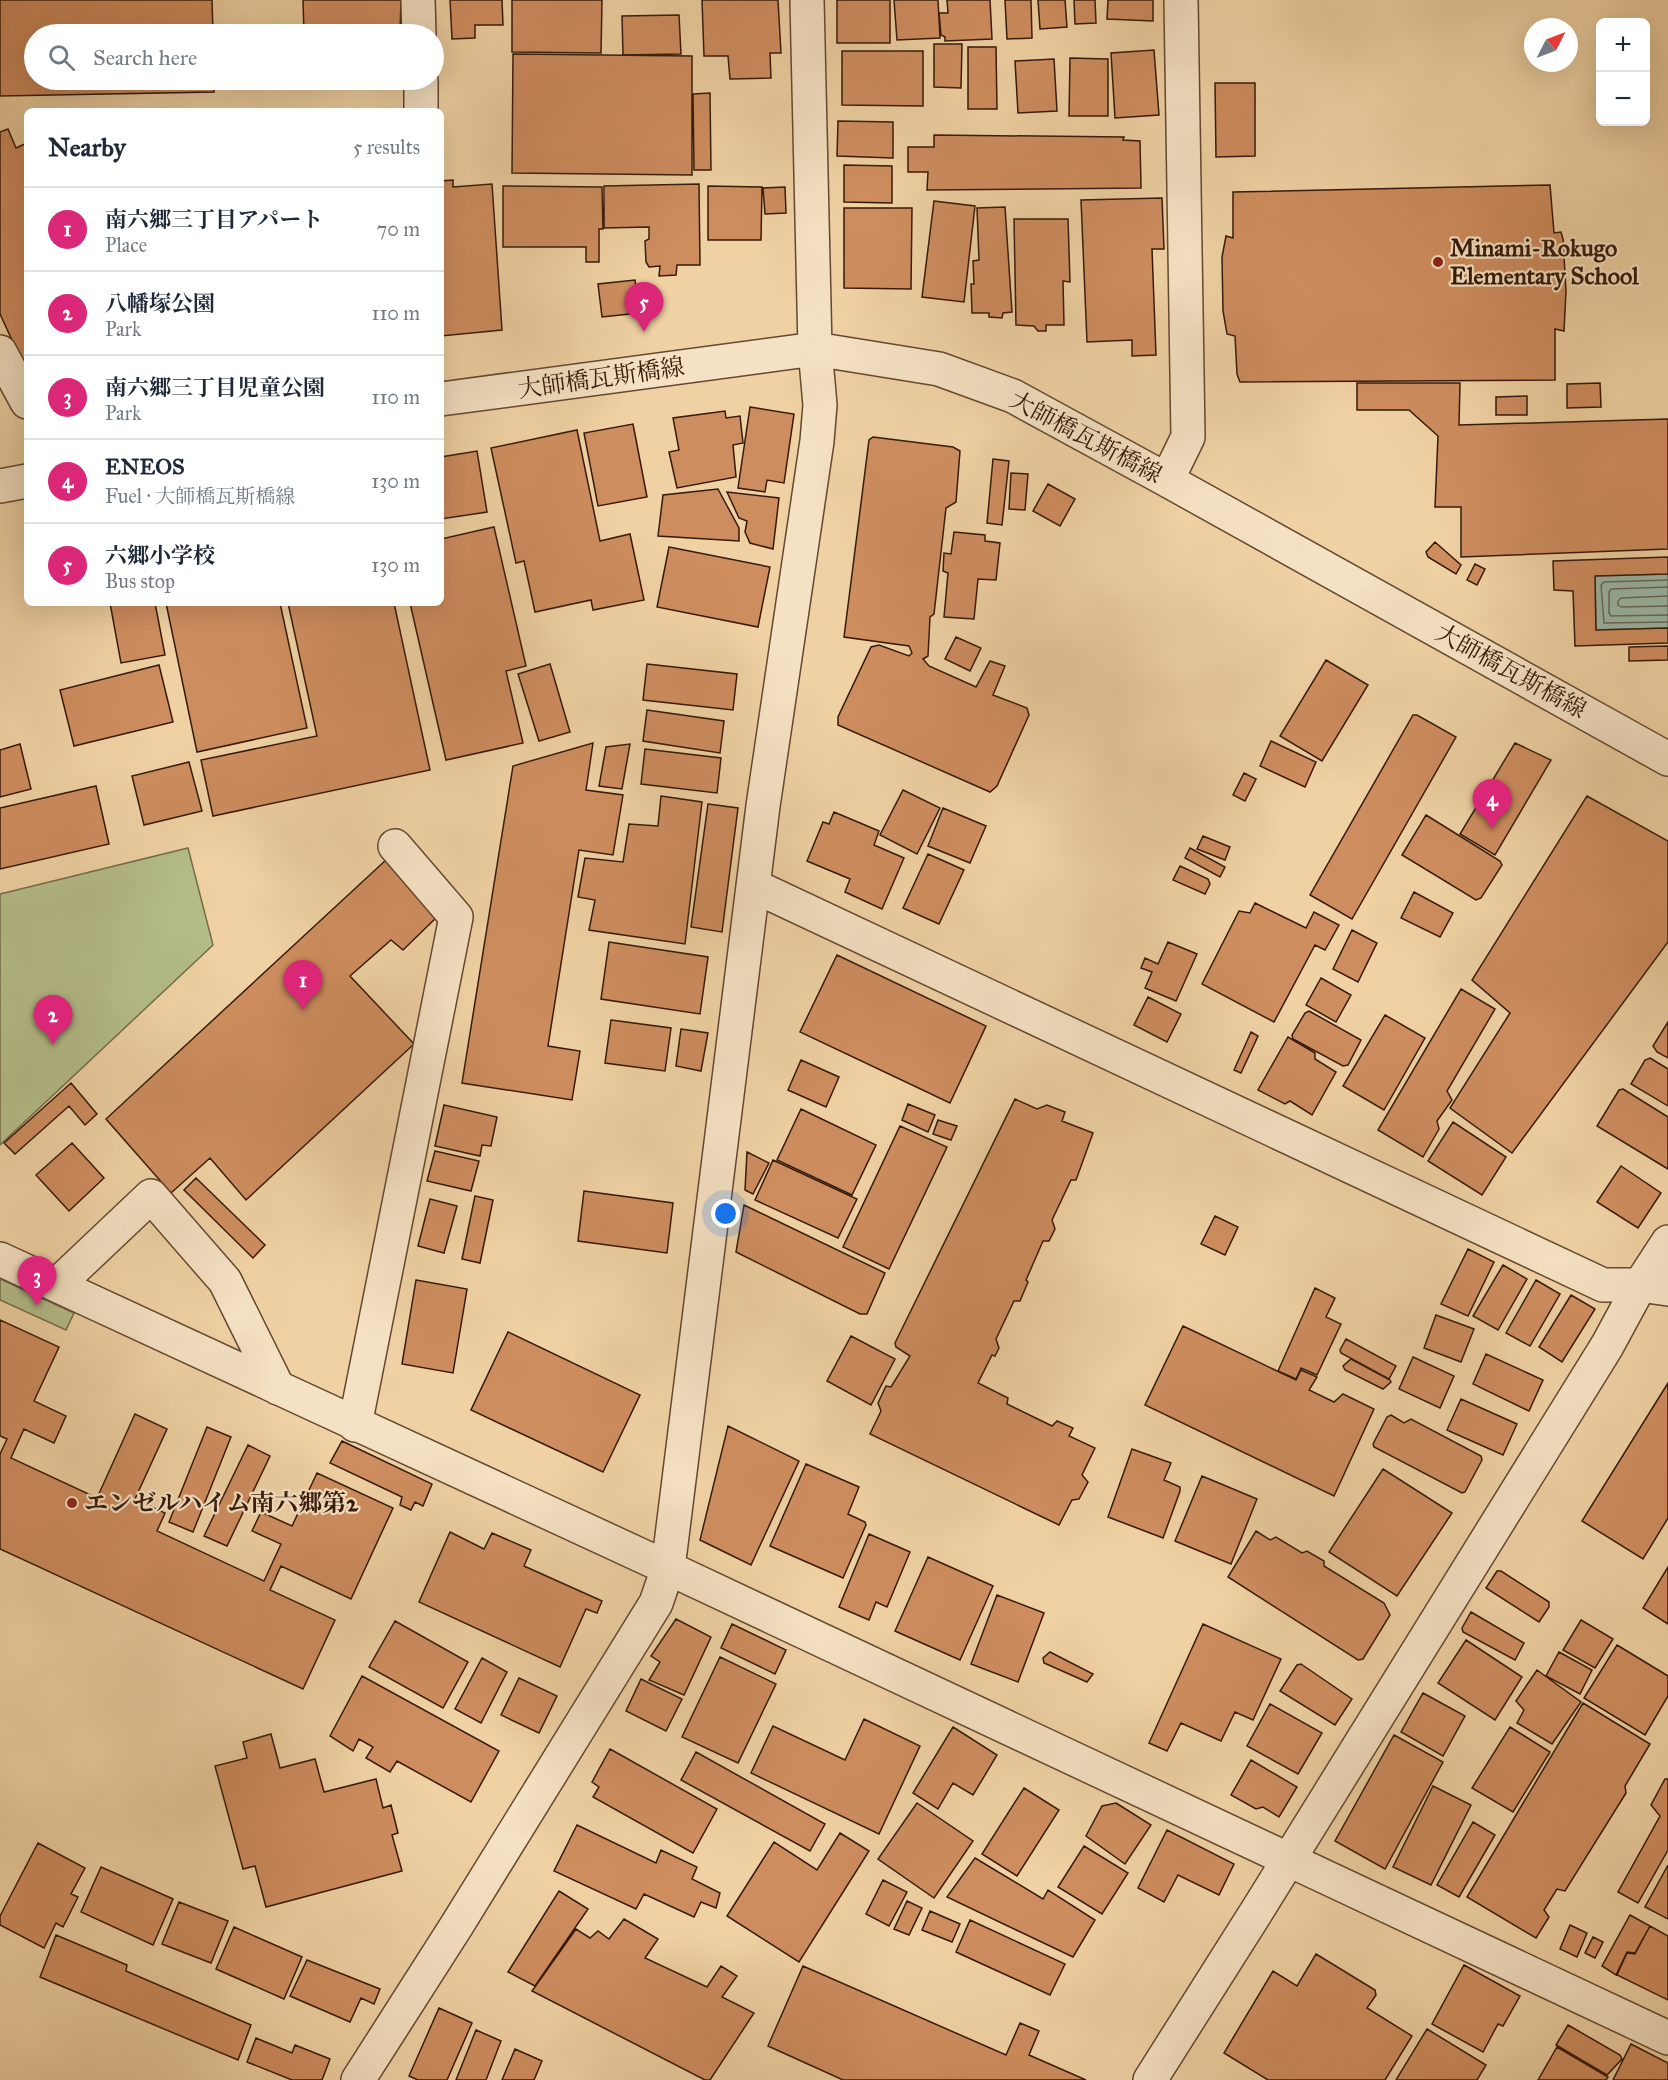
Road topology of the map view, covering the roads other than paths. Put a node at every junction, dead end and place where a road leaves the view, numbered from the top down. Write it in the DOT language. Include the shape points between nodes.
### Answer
graph roads {
  1 [pos="418,0"];
  2 [pos="807,0"];
  3 [pos="1180,0"];
  4 [pos="419,24"];
  5 [pos="421,90"];
  6 [pos="422,108"];
  7 [pos="815,349"];
  8 [pos="0,352"];
  9 [pos="24,396"];
  10 [pos="444,399"];
  11 [pos="1167,480"];
  12 [pos="24,482"];
  13 [pos="0,486"];
  14 [pos="1668,759"];
  15 [pos="395,846"];
  16 [pos="753,886"];
  17 [pos="1668,1242"];
  18 [pos="0,1259"];
  19 [pos="57,1286"];
  20 [pos="1654,1287"];
  21 [pos="278,1388"];
  22 [pos="355,1425"];
  23 [pos="668,1568"];
  24 [pos="1288,1860"];
  25 [pos="1668,2038"];
  26 [pos="358,2080"];
  27 [pos="1150,2080"];
  1 -- 4 [label="street"];
  2 -- 7 [label="street"];
  3 -- 11 [label="street" via="1188,437"];
  5 -- 6 [label="street"];
  7 -- 10 [label="street, 大師橋瓦斯橋線"];
  7 -- 11 [label="street, 大師橋瓦斯橋線" via="939,369 1013,396"];
  7 -- 16 [label="street" via="817,441"];
  8 -- 9 [label="street"];
  11 -- 14 [label="street, 大師橋瓦斯橋線"];
  12 -- 13 [label="street"];
  15 -- 22 [label="street" via="456,917"];
  16 -- 20 [label="street" via="1603,1285"];
  16 -- 23 [label="street"];
  17 -- 20 [label="street"];
  18 -- 19 [label="street"];
  19 -- 21 [label="street"];
  19 -- 21 [label="street" via="151,1196 225,1281"];
  20 -- 24 [label="street" via="1607,1346"];
  21 -- 22 [label="street"];
  22 -- 23 [label="street"];
  23 -- 24 [label="street"];
  23 -- 26 [label="street" via="656,1603"];
  24 -- 25 [label="street"];
  24 -- 27 [label="street"];
}
